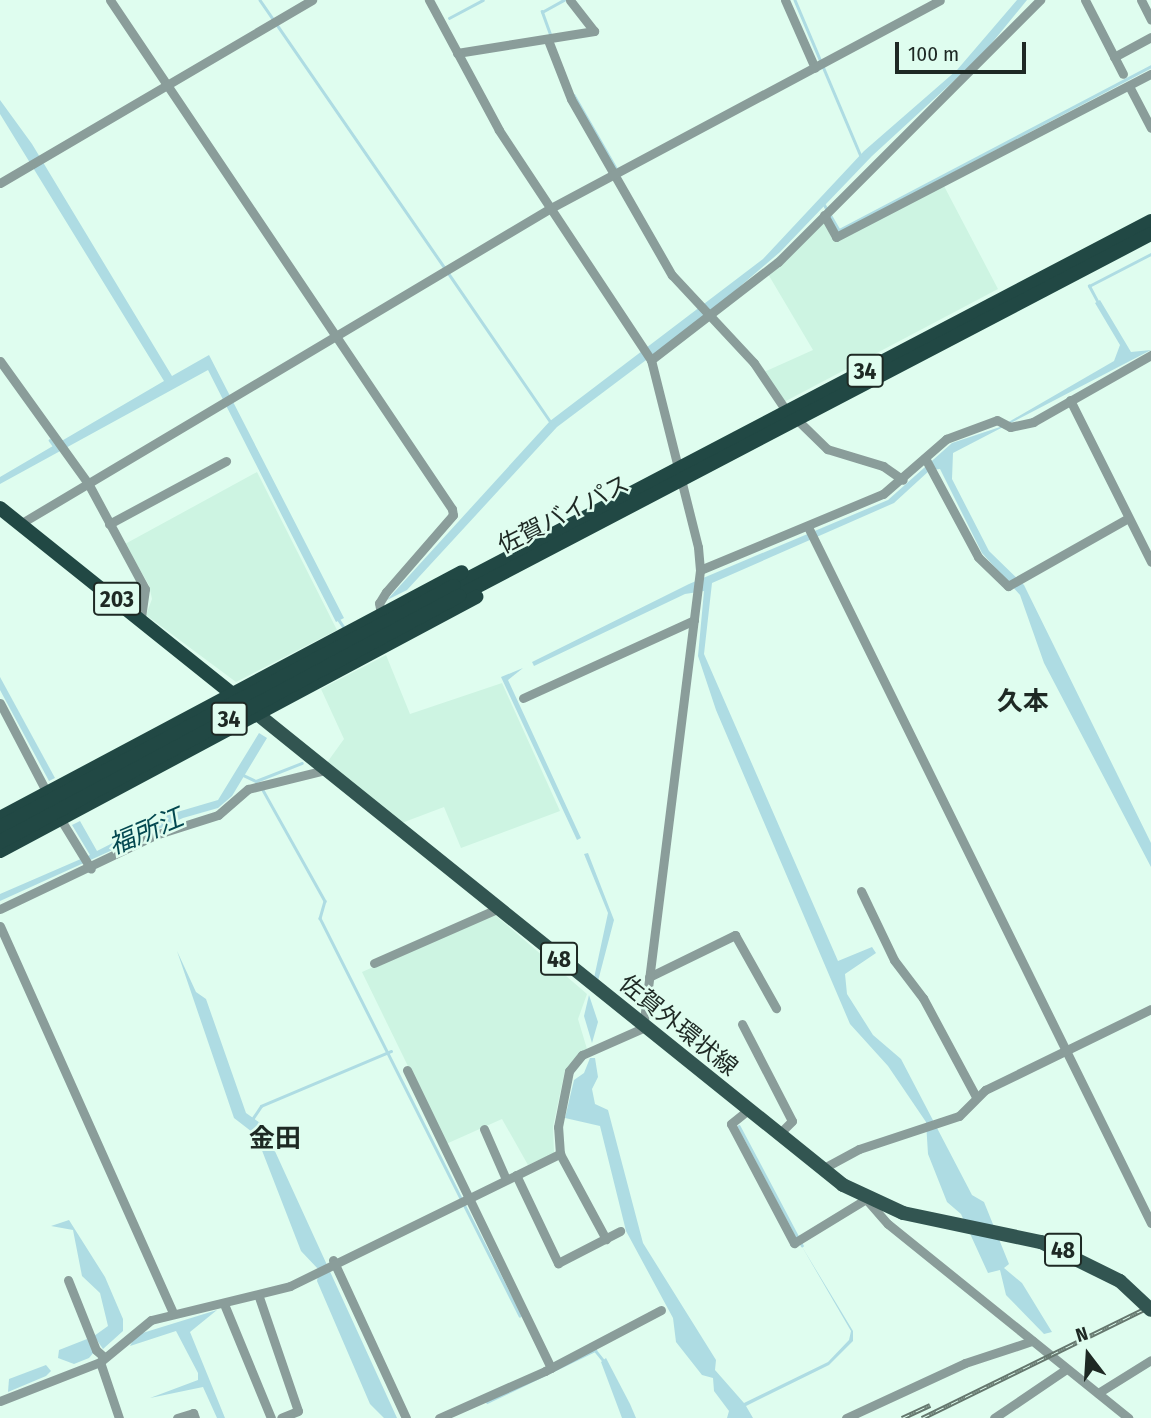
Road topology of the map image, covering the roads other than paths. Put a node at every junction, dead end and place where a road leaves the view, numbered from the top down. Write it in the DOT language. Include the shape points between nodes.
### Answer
graph roads {
  1 [pos="110,0"];
  2 [pos="312,0"];
  3 [pos="429,0"];
  4 [pos="570,0"];
  5 [pos="785,0"];
  6 [pos="940,0"];
  7 [pos="1040,0"];
  8 [pos="1084,0"];
  9 [pos="1140,0"];
  10 [pos="1151,20"];
  11 [pos="1151,37"];
  12 [pos="552,40"];
  13 [pos="457,53"];
  14 [pos="1114,57"];
  15 [pos="815,68"];
  16 [pos="1123,74"];
  17 [pos="1151,74"];
  18 [pos="167,85"];
  19 [pos="1129,86"];
  20 [pos="1151,128"];
  21 [pos="613,175"];
  22 [pos="0,183"];
  23 [pos="549,209"];
  24 [pos="828,212"];
  25 [pos="1151,221"];
  26 [pos="1151,234"];
  27 [pos="710,317"];
  28 [pos="335,336"];
  29 [pos="1151,355"];
  30 [pos="651,360"];
  31 [pos="0,361"];
  32 [pos="1070,400"];
  33 [pos="793,415"];
  34 [pos="927,460"];
  35 [pos="226,461"];
  36 [pos="679,475"];
  37 [pos="903,480"];
  38 [pos="89,485"];
  39 [pos="0,508"];
  40 [pos="1128,518"];
  41 [pos="20,524"];
  42 [pos="109,524"];
  43 [pos="581,525"];
  44 [pos="811,533"];
  45 [pos="1151,562"];
  46 [pos="699,574"];
  47 [pos="456,591"];
  48 [pos="381,613"];
  49 [pos="141,618"];
  50 [pos="694,620"];
  51 [pos="232,694"];
  52 [pos="523,698"];
  53 [pos="0,703"];
  54 [pos="256,713"];
  55 [pos="325,770"];
  56 [pos="47,793"];
  57 [pos="0,818"];
  58 [pos="61,820"];
  59 [pos="0,827"];
  60 [pos="0,842"];
  61 [pos="0,851"];
  62 [pos="91,869"];
  63 [pos="861,891"];
  64 [pos="0,909"];
  65 [pos="496,909"];
  66 [pos="0,926"];
  67 [pos="374,963"];
  68 [pos="649,977"];
  69 [pos="776,1008"];
  70 [pos="1151,1009"];
  71 [pos="742,1024"];
  72 [pos="643,1028"];
  73 [pos="1067,1050"];
  74 [pos="407,1070"];
  75 [pos="976,1097"];
  76 [pos="748,1111"];
  77 [pos="484,1129"];
  78 [pos="778,1135"];
  79 [pos="560,1154"];
  80 [pos="822,1169"];
  81 [pos="516,1175"];
  82 [pos="506,1179"];
  83 [pos="465,1198"];
  84 [pos="866,1199"];
  85 [pos="1151,1223"];
  86 [pos="620,1231"];
  87 [pos="606,1238"];
  88 [pos="331,1262"];
  89 [pos="68,1280"];
  90 [pos="259,1297"];
  91 [pos="224,1304"];
  92 [pos="661,1310"];
  93 [pos="1151,1310"];
  94 [pos="173,1313"];
  95 [pos="1032,1340"];
  96 [pos="102,1359"];
  97 [pos="1151,1360"];
  98 [pos="548,1370"];
  99 [pos="1065,1370"];
  100 [pos="1098,1393"];
  101 [pos="0,1401"];
  102 [pos="119,1418"];
  103 [pos="177,1418"];
  104 [pos="195,1418"];
  105 [pos="271,1418"];
  106 [pos="281,1418"];
  107 [pos="405,1418"];
  108 [pos="439,1418"];
  109 [pos="846,1418"];
  110 [pos="994,1418"];
  111 [pos="1128,1418"];
  1 -- 18 [label="street"];
  2 -- 18 [label="street"];
  3 -- 13 [label="street"];
  4 -- 12 [label="street" via="594,32"];
  5 -- 15 [label="street"];
  6 -- 15 [label="street"];
  7 -- 24 [label="street"];
  8 -- 14 [label="street"];
  9 -- 10 [label="street"];
  11 -- 14 [label="street"];
  12 -- 13 [label="street"];
  12 -- 21 [label="street" via="571,99"];
  13 -- 23 [label="street"];
  14 -- 16 [label="street"];
  15 -- 21 [label="street"];
  17 -- 19 [label="street"];
  18 -- 22 [label="street"];
  18 -- 28 [label="street"];
  19 -- 20 [label="street"];
  19 -- 24 [label="street" via="836,237"];
  21 -- 23 [label="street"];
  21 -- 27 [label="street" via="646,237"];
  23 -- 28 [label="street"];
  23 -- 30 [label="street"];
  24 -- 27 [label="street"];
  25 -- 33 [label="highway, 佐賀バイパス / 34"];
  26 -- 33 [label="highway, 佐賀バイパス / 34"];
  27 -- 30 [label="street"];
  27 -- 33 [label="street" via="754,363"];
  28 -- 38 [label="street"];
  28 -- 48 [label="street" via="453,515 386,593 379,603"];
  29 -- 32 [label="street"];
  30 -- 36 [label="street"];
  31 -- 38 [label="street"];
  32 -- 34 [label="street" via="1007,424 946,439"];
  32 -- 40 [label="street"];
  33 -- 36 [label="highway, 佐賀バイパス / 34"];
  33 -- 37 [label="street" via="827,449 883,466"];
  34 -- 37 [label="street"];
  34 -- 40 [label="street" via="978,558 1007,586"];
  35 -- 42 [label="street"];
  36 -- 43 [label="highway, 佐賀バイパス / 34"];
  36 -- 46 [label="street"];
  37 -- 44 [label="street"];
  38 -- 41 [label="street"];
  38 -- 42 [label="street"];
  39 -- 41 [label="highway, 203"];
  40 -- 45 [label="street"];
  41 -- 49 [label="highway, 203"];
  42 -- 49 [label="street" via="145,589"];
  43 -- 47 [label="highway, 佐賀バイパス / 34"];
  43 -- 48 [label="highway, 34" via="549,527"];
  43 -- 54 [label="highway, 34" via="558,553"];
  44 -- 46 [label="street"];
  44 -- 73 [label="street"];
  46 -- 50 [label="street"];
  47 -- 59 [label="highway, 佐賀バイパス / 34, bridge"];
  47 -- 60 [label="highway, 佐賀バイパス / 34, bridge"];
  48 -- 51 [label="highway, 34"];
  49 -- 51 [label="highway, 203"];
  50 -- 52 [label="street"];
  50 -- 68 [label="street"];
  51 -- 54 [label="highway, 203"];
  51 -- 56 [label="highway"];
  53 -- 56 [label="street"];
  54 -- 55 [label="main road, 佐賀外環状線 / 48"];
  54 -- 58 [label="highway"];
  55 -- 62 [label="street" via="248,789 218,815 155,835"];
  55 -- 65 [label="main road, 佐賀外環状線 / 48"];
  56 -- 57 [label="highway"];
  58 -- 61 [label="highway"];
  58 -- 62 [label="street"];
  62 -- 64 [label="street"];
  63 -- 75 [label="street" via="894,960 923,998"];
  65 -- 67 [label="street"];
  65 -- 72 [label="main road, 佐賀外環状線 / 48"];
  66 -- 94 [label="street"];
  68 -- 69 [label="street" via="735,935"];
  68 -- 72 [label="street"];
  70 -- 73 [label="street"];
  71 -- 78 [label="street" via="793,1121"];
  72 -- 76 [label="main road, 佐賀外環状線 / 48"];
  72 -- 79 [label="street" via="582,1055 569,1072 558,1127"];
  73 -- 75 [label="street"];
  73 -- 85 [label="street"];
  74 -- 83 [label="street"];
  75 -- 80 [label="street" via="969,1110 859,1149"];
  76 -- 78 [label="main road, 佐賀外環状線 / 48"];
  76 -- 84 [label="street" via="732,1124 799,1241"];
  77 -- 82 [label="street"];
  78 -- 80 [label="main road, 佐賀外環状線 / 48"];
  79 -- 81 [label="street"];
  79 -- 87 [label="street"];
  80 -- 84 [label="main road, 佐賀外環状線 / 48"];
  81 -- 82 [label="street"];
  81 -- 87 [label="street" via="558,1263"];
  82 -- 83 [label="street"];
  83 -- 88 [label="street"];
  83 -- 98 [label="street"];
  84 -- 93 [label="main road, 佐賀外環状線 / 48, bridge" via="1075,1255 1120,1281"];
  84 -- 95 [label="street" via="888,1224"];
  86 -- 87 [label="street"];
  88 -- 90 [label="street"];
  88 -- 107 [label="street"];
  89 -- 96 [label="street"];
  90 -- 91 [label="street"];
  90 -- 106 [label="street" via="298,1411"];
  91 -- 94 [label="street"];
  91 -- 105 [label="street"];
  92 -- 98 [label="street"];
  94 -- 96 [label="street" via="137,1327"];
  95 -- 99 [label="street"];
  95 -- 109 [label="street" via="965,1363"];
  96 -- 101 [label="street"];
  96 -- 102 [label="street"];
  97 -- 100 [label="street"];
  98 -- 108 [label="street"];
  99 -- 100 [label="street"];
  99 -- 110 [label="street"];
  100 -- 111 [label="street"];
  103 -- 104 [label="street" via="193,1413"];
}
